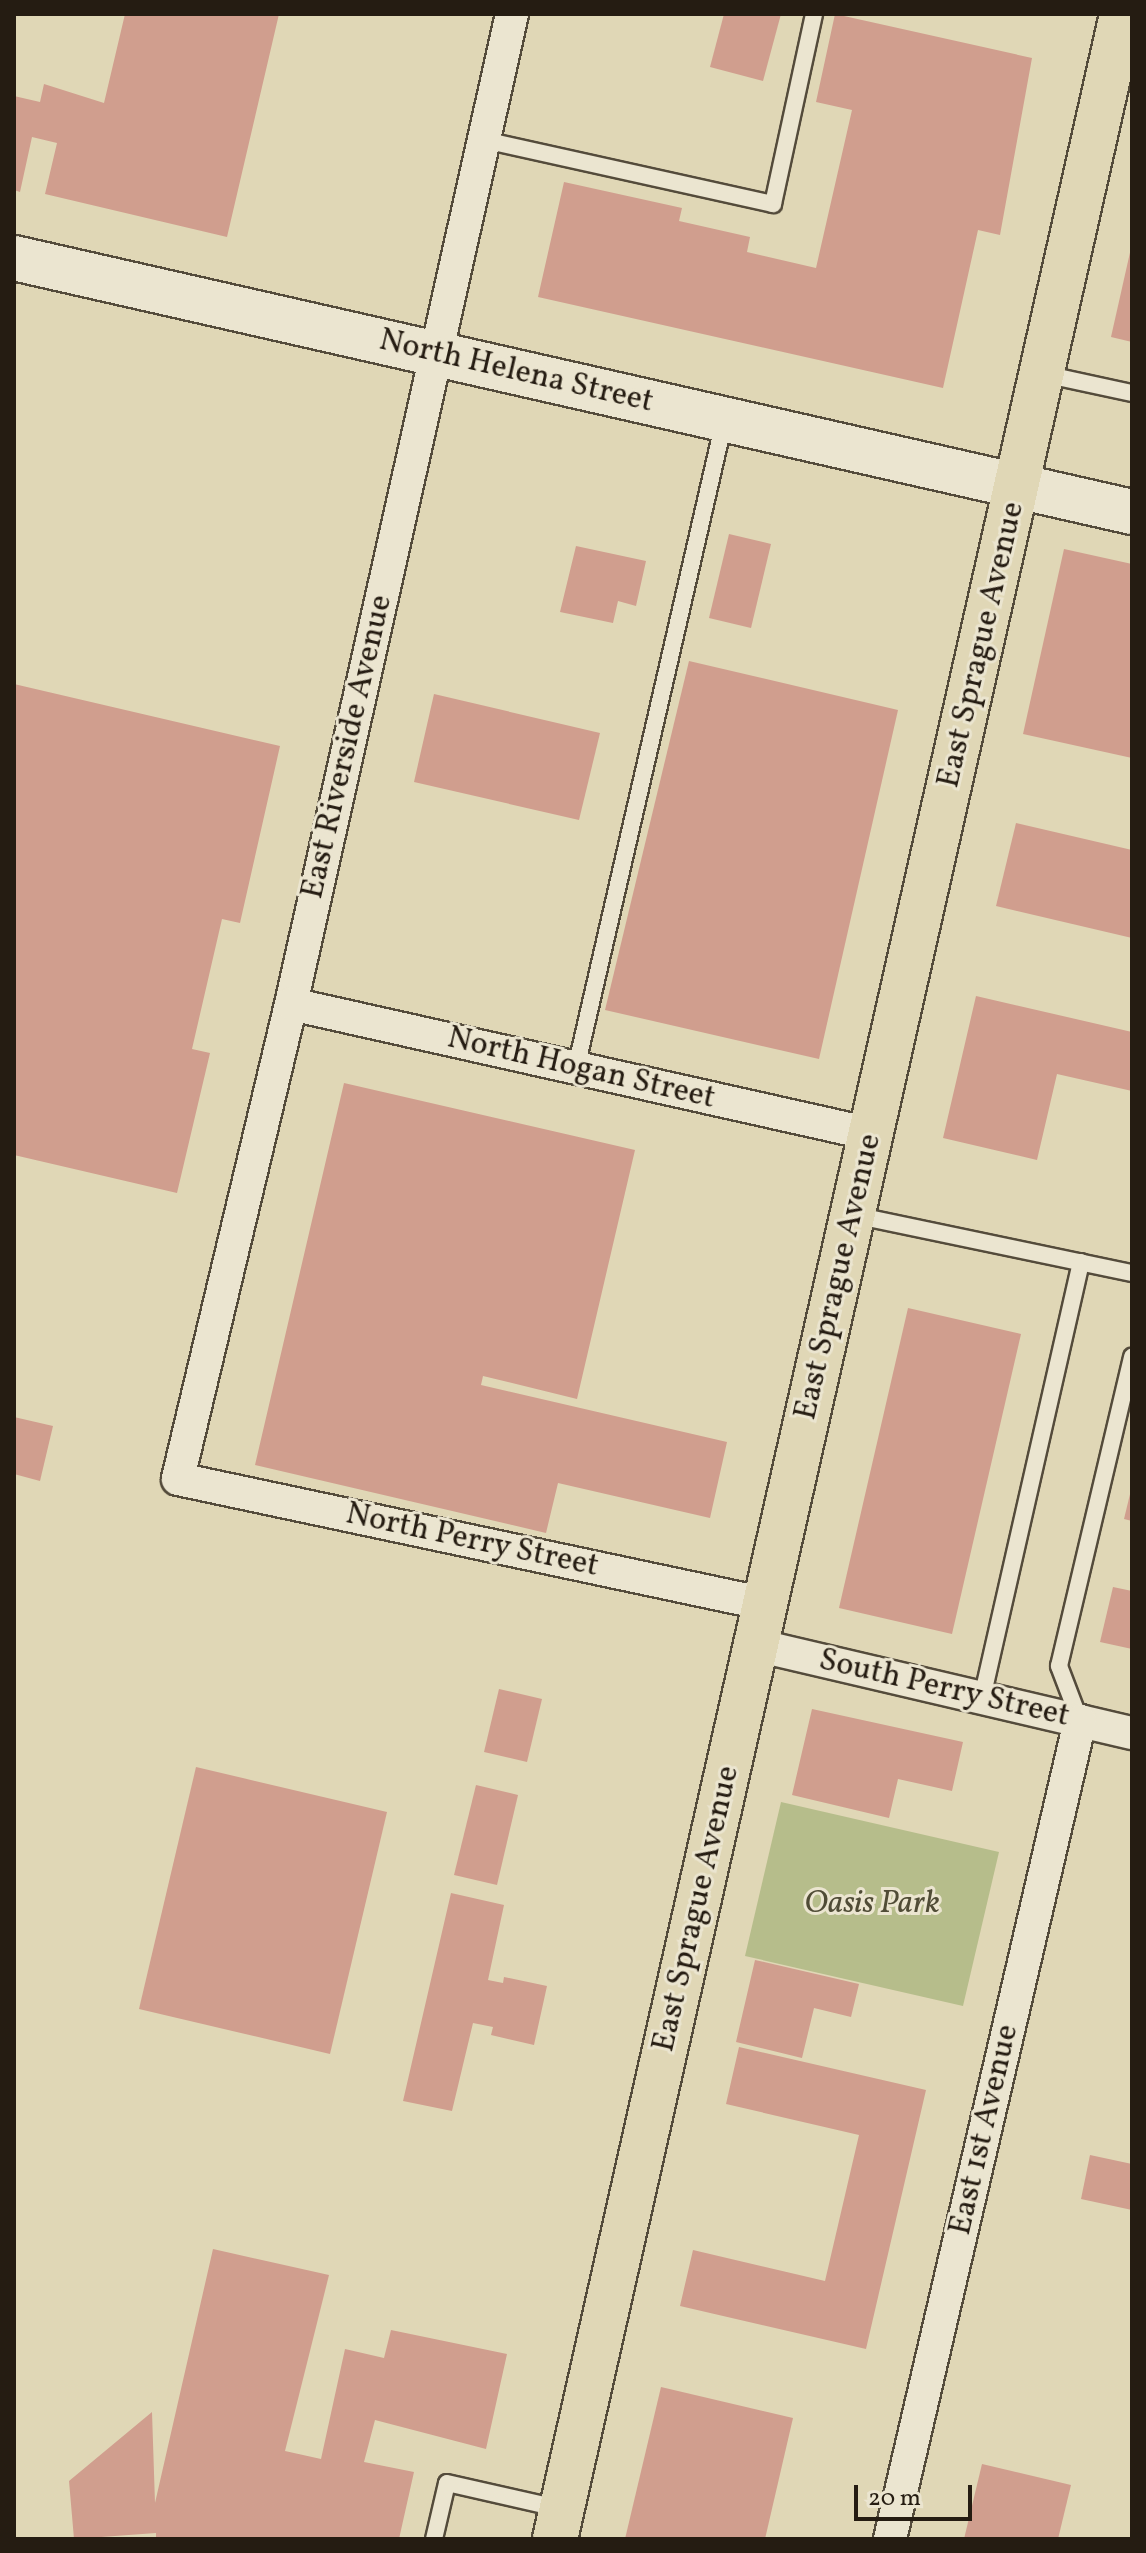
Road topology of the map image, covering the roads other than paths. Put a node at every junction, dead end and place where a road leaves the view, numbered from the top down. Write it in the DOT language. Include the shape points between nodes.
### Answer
graph roads {
  1 [pos="512,14"];
  2 [pos="814,14"];
  3 [pos="1122,14"];
  4 [pos="484,140"];
  5 [pos="14,258"];
  6 [pos="435,354"];
  7 [pos="1042,374"];
  8 [pos="1132,393"];
  9 [pos="724,419"];
  10 [pos="1018,486"];
  11 [pos="1132,512"];
  12 [pos="291,1004"];
  13 [pos="576,1068"];
  14 [pos="871,1134"];
  15 [pos="853,1214"];
  16 [pos="1081,1262"];
  17 [pos="1132,1273"];
  18 [pos="1132,1356"];
  19 [pos="178,1479"];
  20 [pos="761,1625"];
  21 [pos="982,1698"];
  22 [pos="1080,1721"];
  23 [pos="1132,1733"];
  24 [pos="558,2524"];
  25 [pos="434,2539"];
  26 [pos="890,2539"];
  1 -- 4 [label="street, East Riverside Avenue"];
  2 -- 4 [label="lane" via="773,204"];
  3 -- 7 [label="main road, East Sprague Avenue"];
  4 -- 6 [label="street, East Riverside Avenue"];
  5 -- 6 [label="street, North Helena Street"];
  6 -- 9 [label="street, North Helena Street"];
  6 -- 12 [label="street, East Riverside Avenue"];
  7 -- 8 [label="lane"];
  7 -- 10 [label="main road, East Sprague Avenue"];
  9 -- 10 [label="street, North Helena Street"];
  9 -- 13 [label="lane"];
  10 -- 11 [label="street, North Helena Street"];
  10 -- 14 [label="main road, East Sprague Avenue"];
  12 -- 13 [label="street, North Hogan Street"];
  12 -- 19 [label="street, East Riverside Avenue"];
  13 -- 14 [label="street, North Hogan Street"];
  14 -- 15 [label="main road, East Sprague Avenue"];
  15 -- 16 [label="lane"];
  15 -- 20 [label="main road, East Sprague Avenue"];
  16 -- 17 [label="lane"];
  16 -- 21 [label="lane"];
  18 -- 22 [label="lane" via="1059,1666"];
  19 -- 20 [label="street, North Perry Street"];
  20 -- 21 [label="street, South Perry Street"];
  20 -- 24 [label="main road, East Sprague Avenue"];
  21 -- 22 [label="street, South Perry Street"];
  22 -- 23 [label="street, South Perry Street"];
  22 -- 26 [label="street, East 1st Avenue"];
  24 -- 25 [label="lane" via="447,2483"];
}
